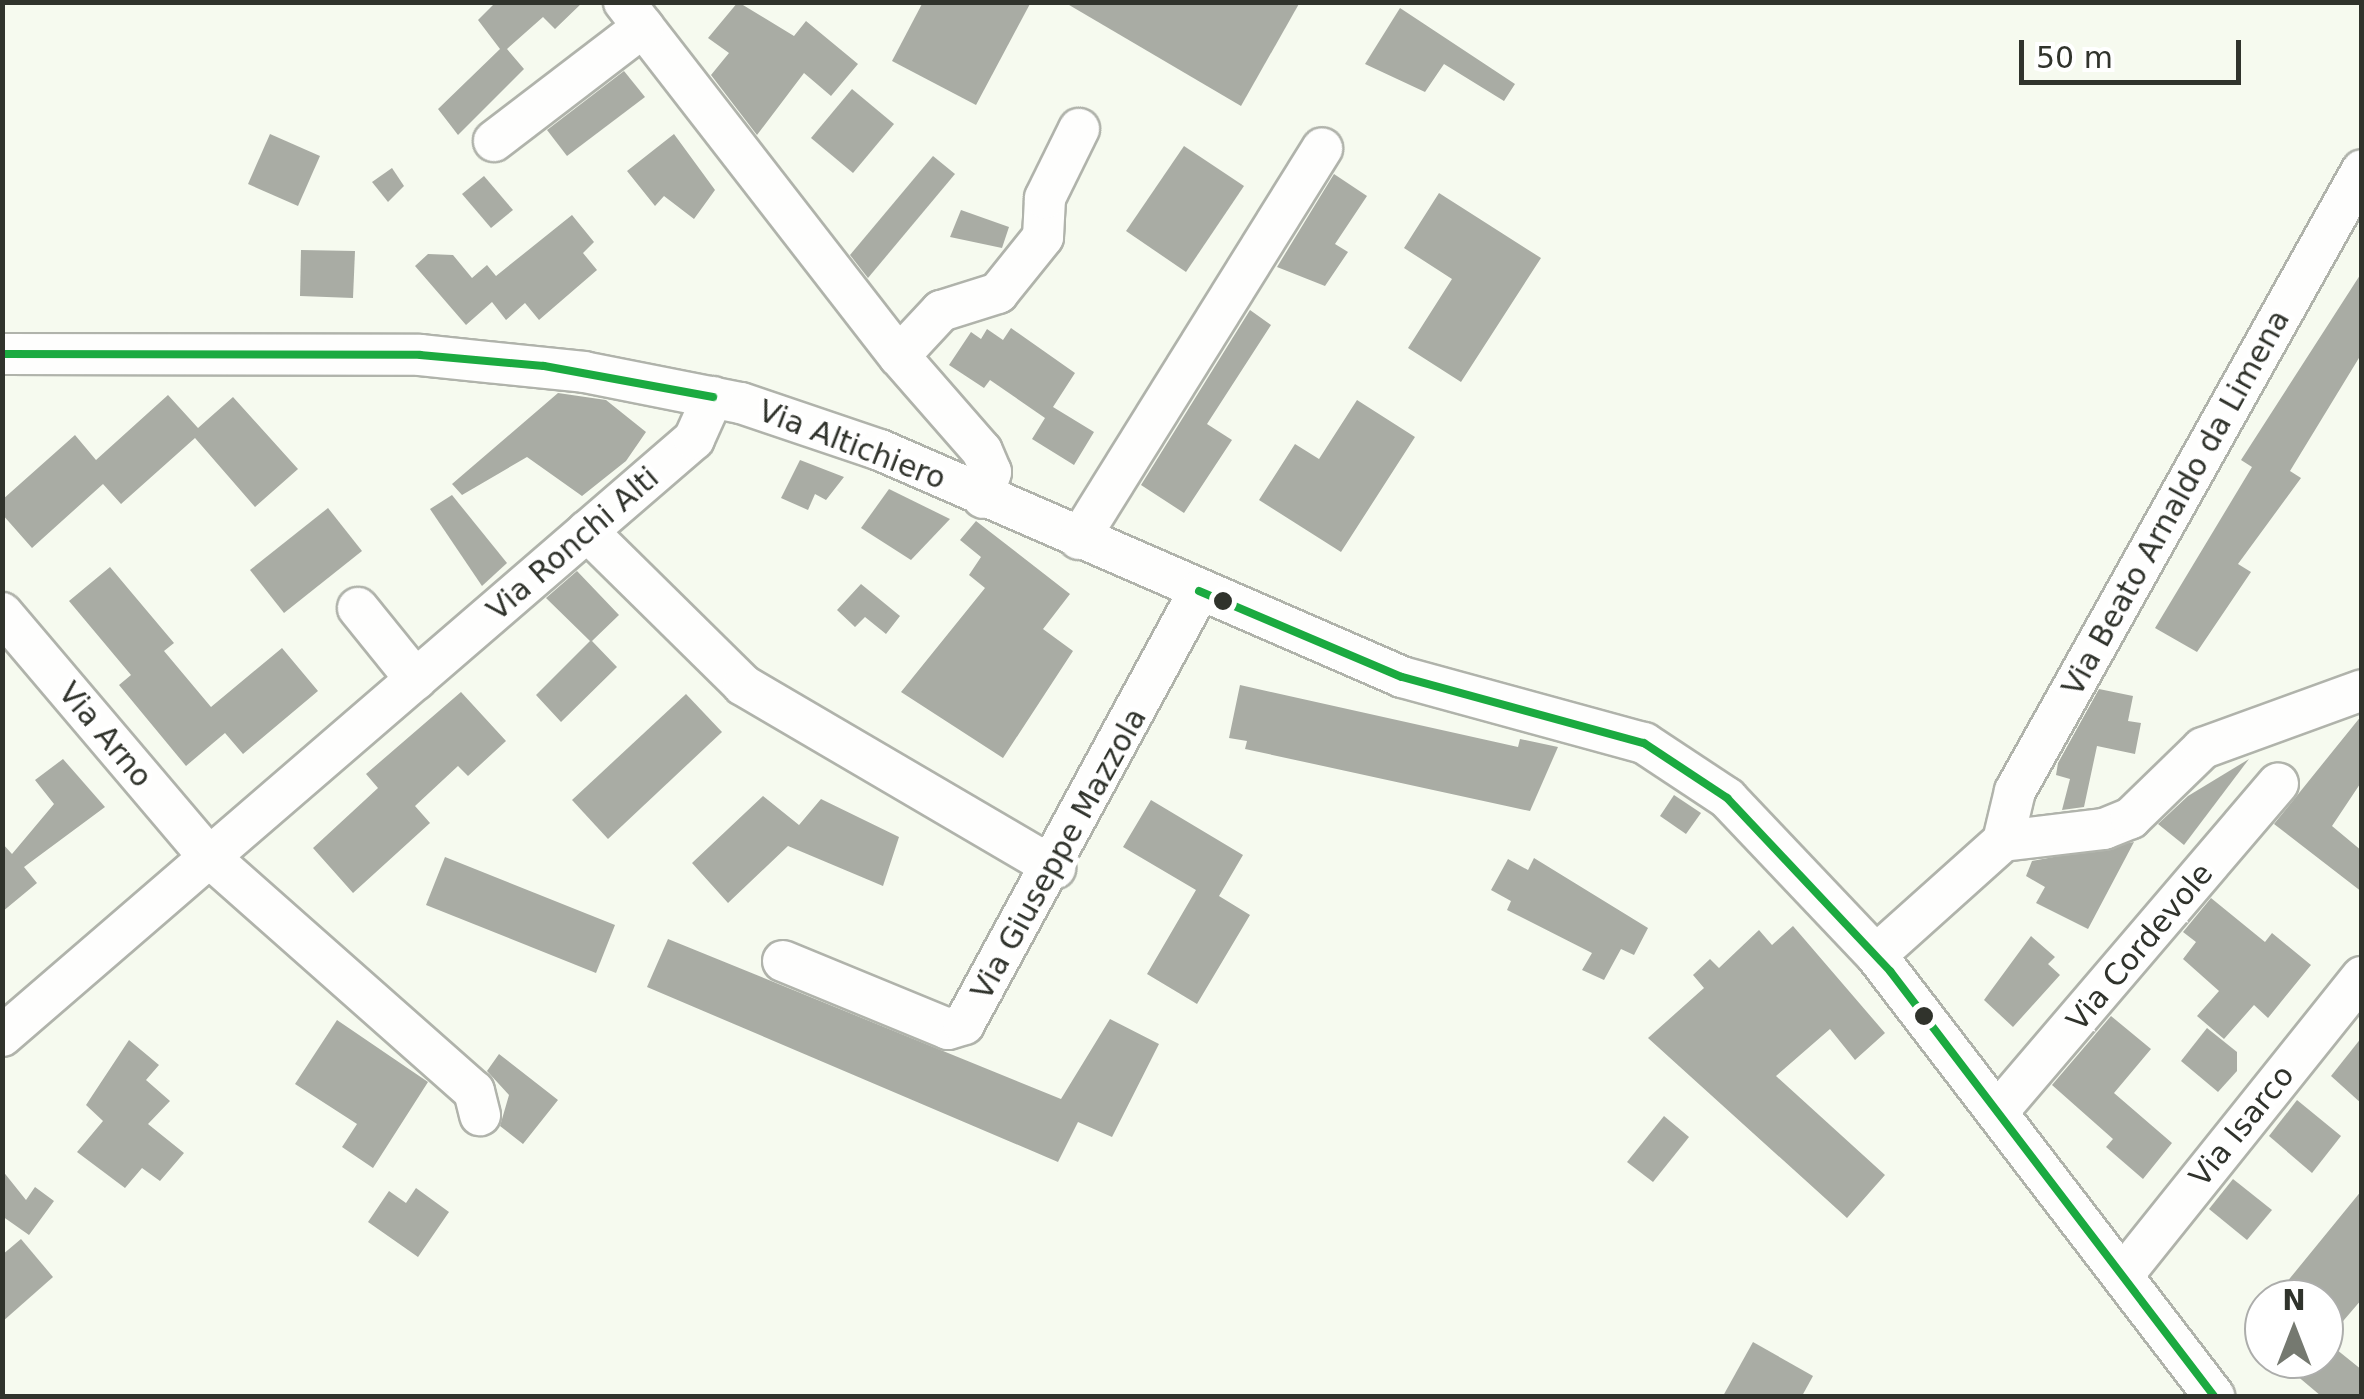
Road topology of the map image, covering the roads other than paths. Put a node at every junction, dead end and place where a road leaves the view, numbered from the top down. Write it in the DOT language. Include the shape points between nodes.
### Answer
graph roads {
  1 [pos="633,15"];
  2 [pos="1079,130"];
  3 [pos="494,141"];
  4 [pos="1322,149"];
  5 [pos="2362,170"];
  6 [pos="2,354"];
  7 [pos="899,356"];
  8 [pos="713,397"];
  9 [pos="983,498"];
  10 [pos="587,532"];
  11 [pos="1079,539"];
  12 [pos="1199,591"];
  13 [pos="358,608"];
  14 [pos="2,614"];
  15 [pos="416,680"];
  16 [pos="2362,690"];
  17 [pos="2278,783"];
  18 [pos="2003,841"];
  19 [pos="208,856"];
  20 [pos="1055,868"];
  21 [pos="1876,955"];
  22 [pos="782,960"];
  23 [pos="2362,977"];
  24 [pos="2,1036"];
  25 [pos="2000,1109"];
  26 [pos="480,1115"];
  27 [pos="2122,1275"];
  28 [pos="2214,1396"];
  1 -- 3 [label="street, Via Altichiero"];
  1 -- 7 [label="street, Via Altichiero"];
  2 -- 7 [label="street" via="1045,198 1043,237 1032,251 998,293 941,311"];
  4 -- 11 [label="street"];
  5 -- 18 [label="street, Via Beato Arnaldo da Limena" via="2015,791"];
  6 -- 8 [label="street, Via Altichiero" via="420,355 544,366"];
  7 -- 9 [label="street, Via Altichiero" via="982,451 991,472"];
  8 -- 9 [label="street, Via Altichiero" via="880,450"];
  8 -- 10 [label="street, Via Ronchi Alti" via="694,439"];
  9 -- 11 [label="street, Via Altichiero"];
  10 -- 15 [label="street, Via Ronchi Alti"];
  10 -- 20 [label="street" via="743,685"];
  11 -- 12 [label="street, Via Altichiero"];
  12 -- 20 [label="street, Via Giuseppe Mazzola"];
  12 -- 21 [label="street, Via Altichiero" via="1402,677 1644,743 1728,798"];
  13 -- 15 [label="street"];
  14 -- 19 [label="street, Via Arno"];
  15 -- 19 [label="street, Via Ronchi Alti"];
  16 -- 18 [label="street" via="2203,748 2131,818 2104,829"];
  17 -- 25 [label="street, Via Cordevole"];
  18 -- 21 [label="street"];
  19 -- 24 [label="street, Via Ronchi Alti"];
  19 -- 26 [label="street" via="474,1091"];
  20 -- 22 [label="street, Via Giuseppe Mazzola" via="964,1024 948,1030"];
  21 -- 25 [label="street, Via Altichiero"];
  23 -- 27 [label="street, Via Isarco"];
  25 -- 27 [label="street, Via Altichiero"];
  27 -- 28 [label="street, Via Altichiero"];
}
